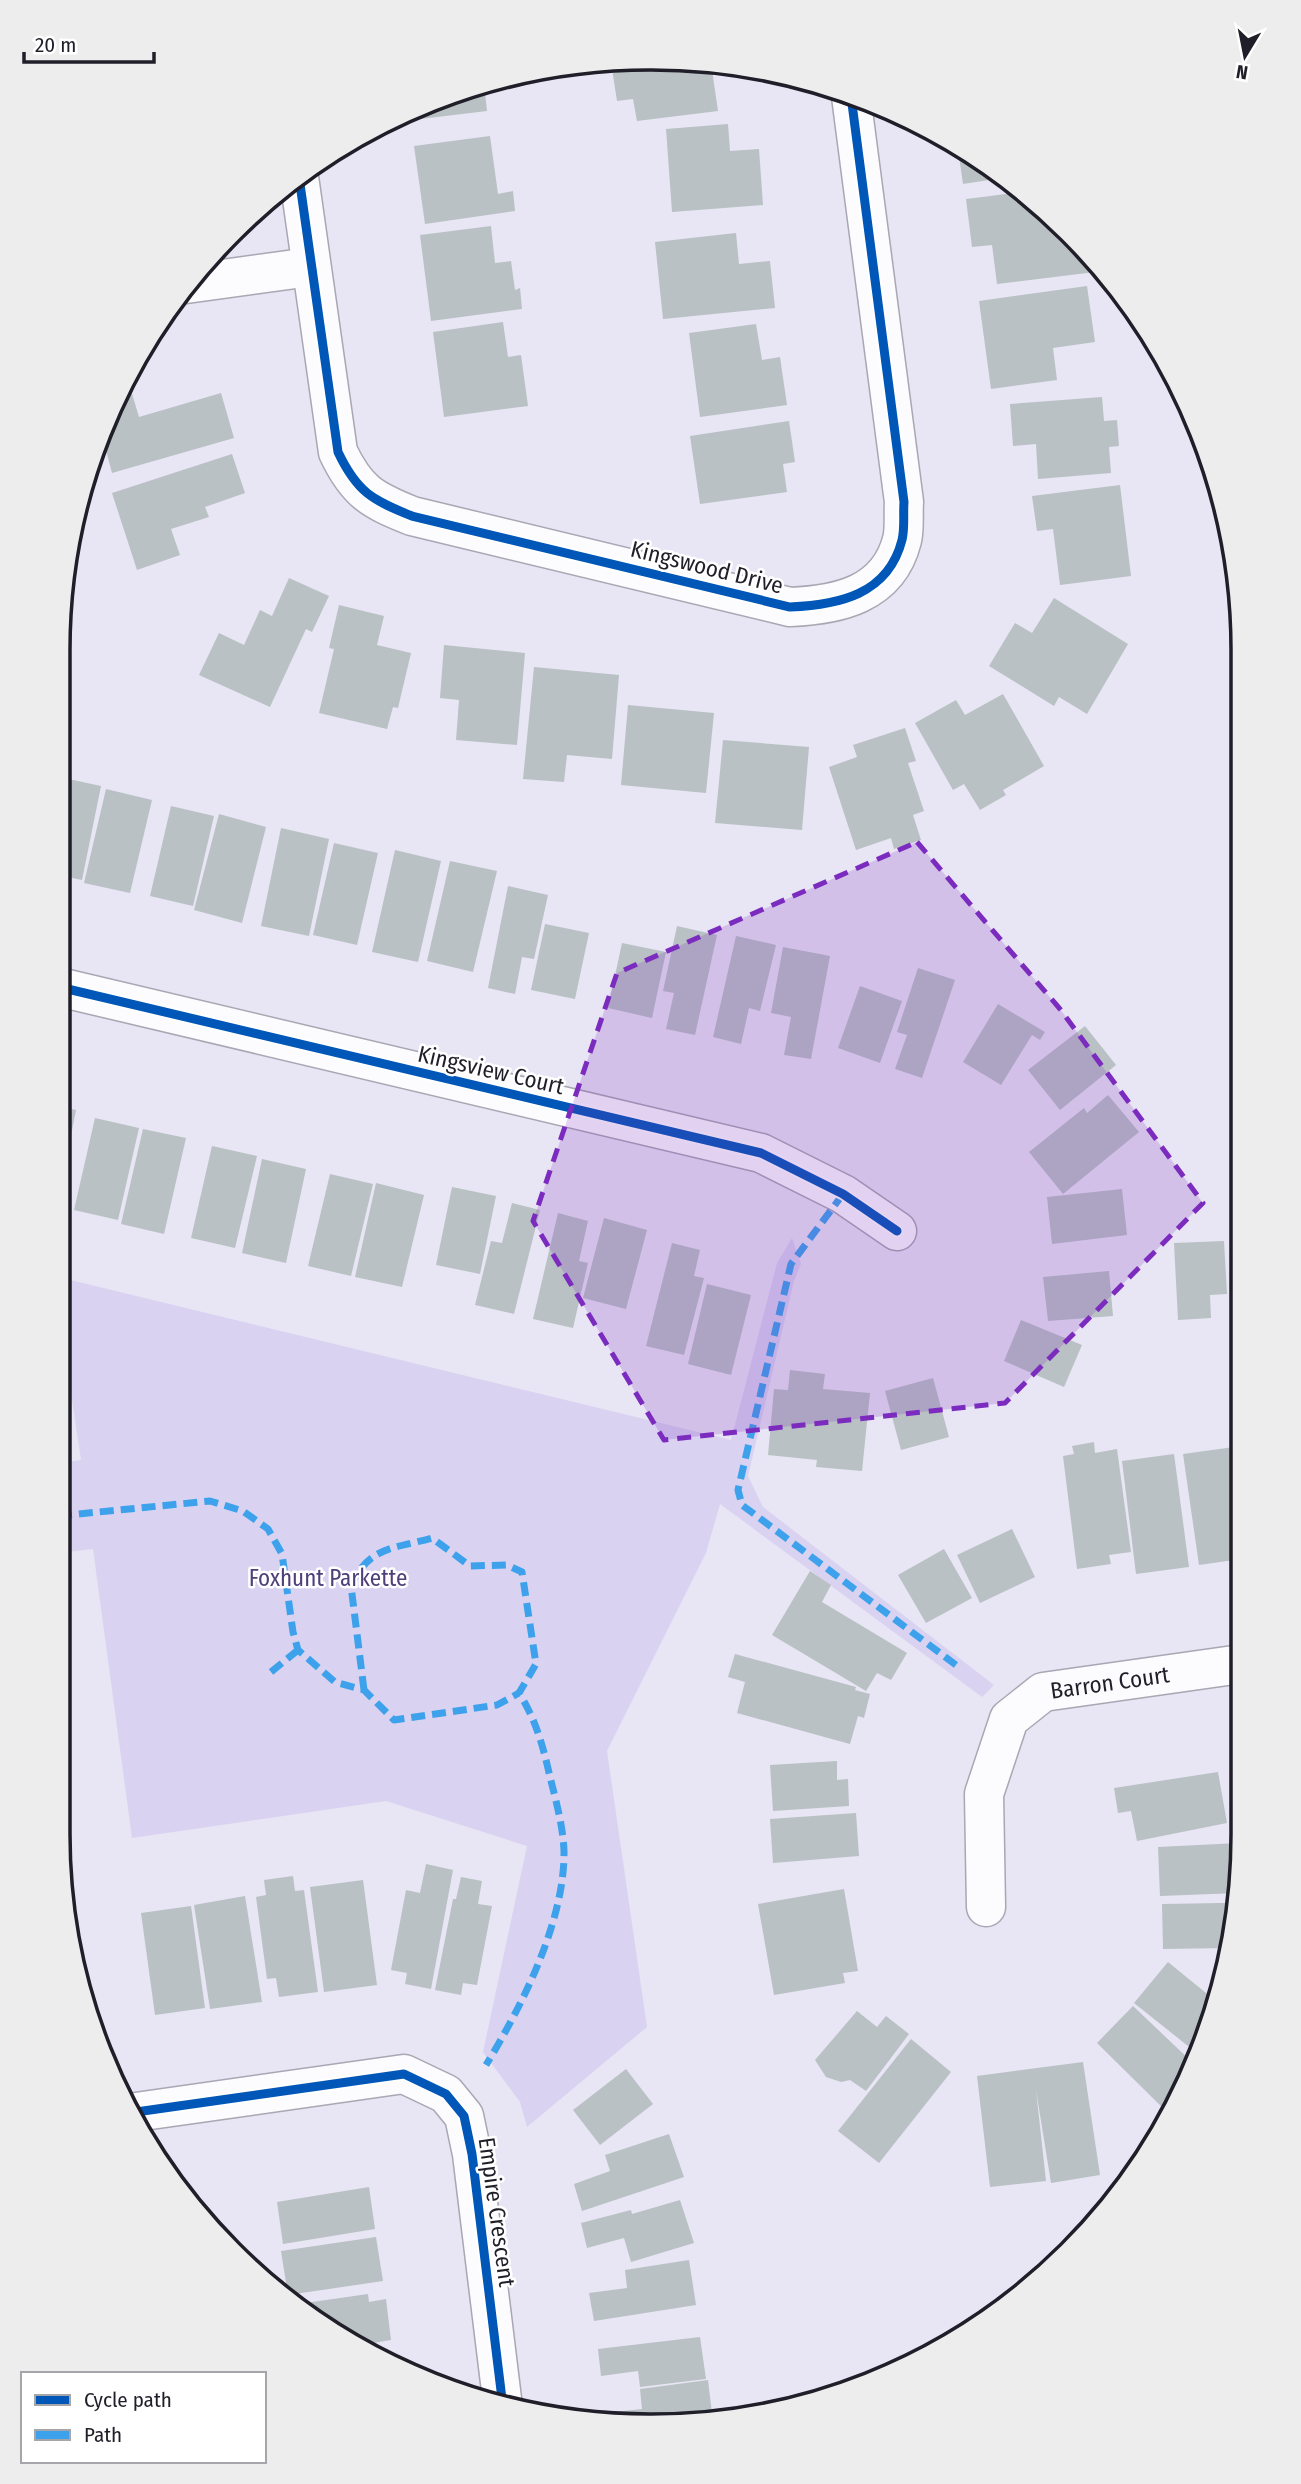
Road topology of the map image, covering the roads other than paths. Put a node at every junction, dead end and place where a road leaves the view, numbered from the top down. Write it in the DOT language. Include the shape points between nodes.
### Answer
graph roads {
  1 [pos="852,107"];
  2 [pos="300,188"];
  3 [pos="310,267"];
  4 [pos="203,282"];
  5 [pos="70,990"];
  6 [pos="897,1231"];
  7 [pos="1231,1665"];
  8 [pos="986,1907"];
  9 [pos="141,2111"];
  10 [pos="501,2394"];
  1 -- 3 [label="street, Kingswood Drive" via="904,502 902,541 883,576 849,600 790,607 412,516 374,501 351,479 338,452"];
  2 -- 3 [label="street, Kingswood Drive"];
  3 -- 4 [label="street"];
  5 -- 6 [label="street, Kingsview Court" via="761,1153 843,1194"];
  7 -- 8 [label="street, Barron Court" via="1043,1692 1009,1719 984,1794"];
  9 -- 10 [label="street, Empire Crescent" via="404,2074 446,2094 464,2116 472,2154"];
}
